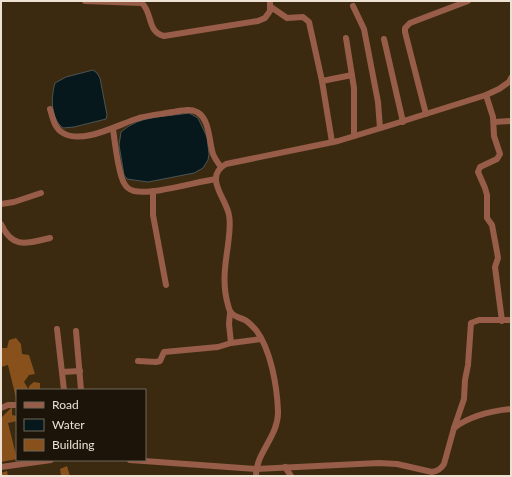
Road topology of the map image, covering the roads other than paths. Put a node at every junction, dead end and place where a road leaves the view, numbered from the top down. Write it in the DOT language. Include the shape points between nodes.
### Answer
graph roads {
  1 [pos="85,1"];
  2 [pos="468,1"];
  3 [pos="270,4"];
  4 [pos="353,6"];
  5 [pos="346,38"];
  6 [pos="384,39"];
  7 [pos="352,75"];
  8 [pos="511,78"];
  9 [pos="322,81"];
  10 [pos="486,95"];
  11 [pos="50,109"];
  12 [pos="426,114"];
  13 [pos="511,121"];
  14 [pos="403,122"];
  15 [pos="494,122"];
  16 [pos="380,128"];
  17 [pos="113,129"];
  18 [pos="354,136"];
  19 [pos="332,142"];
  20 [pos="221,167"];
  21 [pos="216,179"];
  22 [pos="153,191"];
  23 [pos="41,194"];
  24 [pos="1,204"];
  25 [pos="1,224"];
  26 [pos="50,238"];
  27 [pos="166,285"];
  28 [pos="230,313"];
  29 [pos="511,320"];
  30 [pos="502,321"];
  31 [pos="57,329"];
  32 [pos="76,331"];
  33 [pos="261,339"];
  34 [pos="231,343"];
  35 [pos="138,362"];
  36 [pos="80,371"];
  37 [pos="62,372"];
  38 [pos="64,389"];
  39 [pos="81,389"];
  40 [pos="16,405"];
  41 [pos="1,408"];
  42 [pos="511,409"];
  43 [pos="454,428"];
  44 [pos="43,461"];
  45 [pos="144,461"];
  46 [pos="1,466"];
  47 [pos="285,467"];
  48 [pos="256,469"];
  49 [pos="256,476"];
  50 [pos="291,476"];
  1 -- 3 [label="street" via="142,3 146,7 154,32 164,36 258,21 268,15"];
  2 -- 12 [label="street" via="410,23 405,28"];
  3 -- 9 [label="street" via="287,18 301,16 307,19"];
  4 -- 16 [label="street" via="364,29 378,102"];
  5 -- 7 [label="street"];
  6 -- 14 [label="street"];
  7 -- 9 [label="street"];
  7 -- 18 [label="street"];
  8 -- 10 [label="street" via="499,90"];
  9 -- 19 [label="street"];
  10 -- 12 [label="street"];
  10 -- 15 [label="street"];
  11 -- 17 [label="street" via="58,129 67,135 78,136"];
  12 -- 14 [label="street"];
  13 -- 15 [label="street"];
  14 -- 16 [label="street"];
  15 -- 30 [label="street" via="494,136 500,154 480,167 478,172 487,195 487,218 492,225 498,252 495,267"];
  16 -- 18 [label="street"];
  17 -- 20 [label="street" via="139,118 191,110 197,112 204,120 213,152"];
  17 -- 22 [label="street" via="124,183 139,192"];
  18 -- 19 [label="street"];
  19 -- 20 [label="street"];
  20 -- 21 [label="street"];
  21 -- 22 [label="street"];
  21 -- 28 [label="street" via="216,185 229,214 224,282"];
  22 -- 27 [label="street" via="153,215"];
  23 -- 24 [label="street"];
  25 -- 26 [label="street" via="9,237 20,243"];
  28 -- 33 [label="street" via="249,323"];
  28 -- 34 [label="street"];
  29 -- 30 [label="street"];
  30 -- 43 [label="street" via="471,322 464,399"];
  31 -- 37 [label="street"];
  32 -- 36 [label="street"];
  33 -- 34 [label="street"];
  33 -- 48 [label="street" via="269,354 277,394 278,421"];
  34 -- 35 [label="street" via="209,349 168,351 164,352 160,361"];
  36 -- 37 [label="street"];
  36 -- 39 [label="street"];
  37 -- 38 [label="street"];
  40 -- 41 [label="street"];
  42 -- 43 [label="street" via="484,414 464,421"];
  43 -- 47 [label="street" via="444,464 438,471 379,463"];
  44 -- 46 [label="street"];
  45 -- 48 [label="street"];
  47 -- 48 [label="street"];
  47 -- 50 [label="street"];
  48 -- 49 [label="street"];
}
